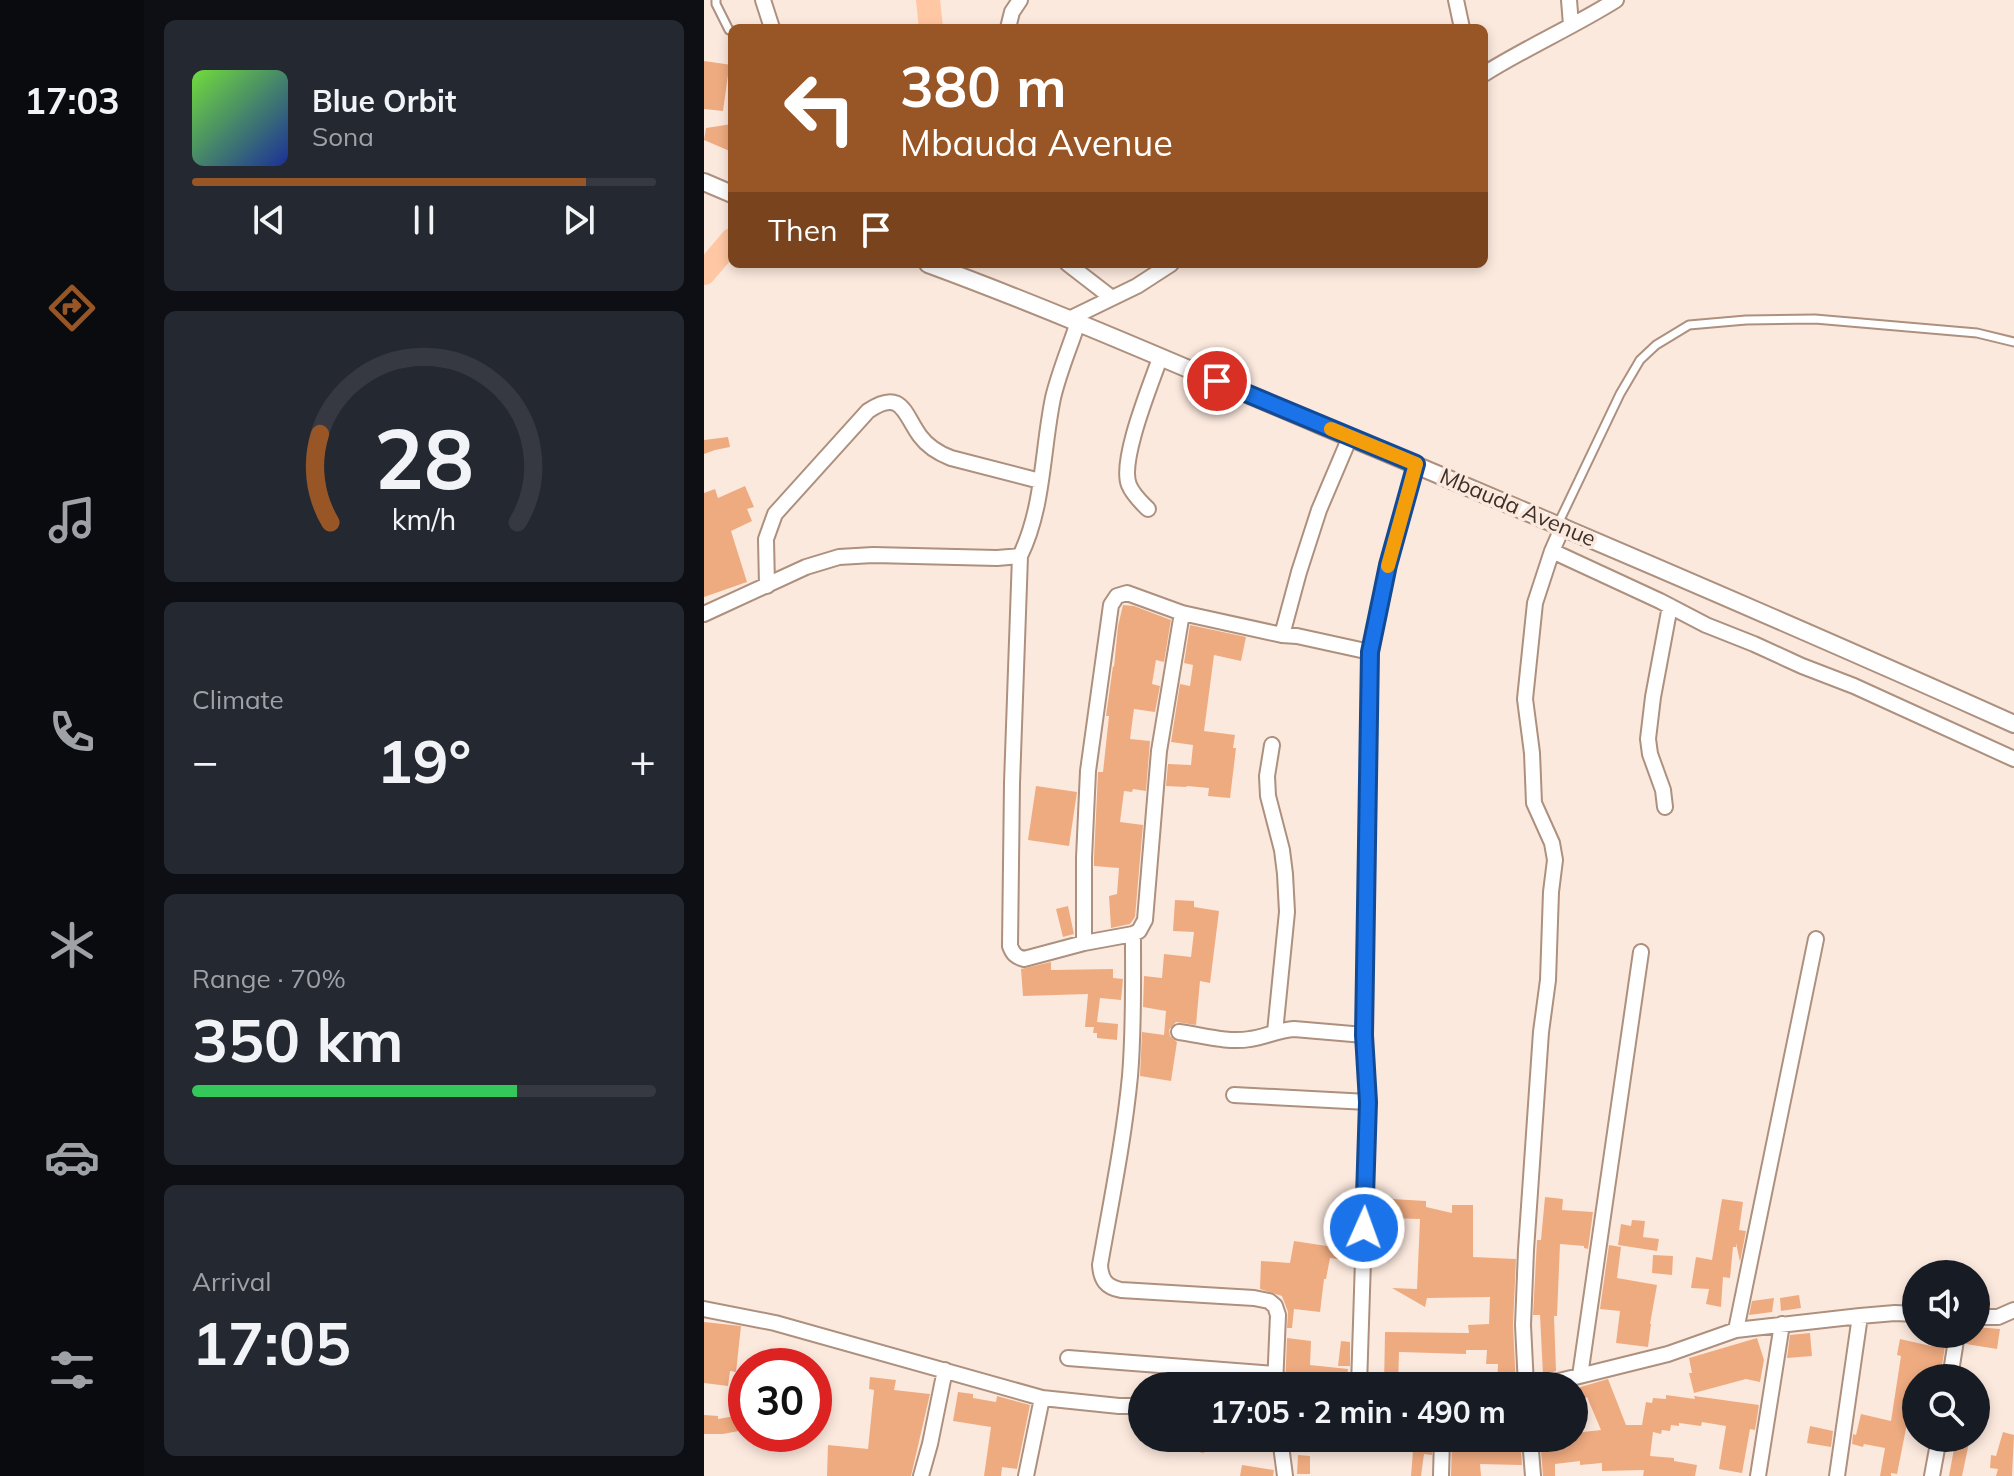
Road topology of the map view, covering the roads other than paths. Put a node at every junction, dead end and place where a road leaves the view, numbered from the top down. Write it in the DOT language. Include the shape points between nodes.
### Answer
graph roads {
  1 [pos="716,0"];
  2 [pos="763,0"];
  3 [pos="1020,0"];
  4 [pos="1456,0"];
  5 [pos="1569,0"];
  6 [pos="1616,0"];
  7 [pos="771,24"];
  8 [pos="1009,24"];
  9 [pos="1461,24"];
  10 [pos="1571,25"];
  11 [pos="728,28"];
  12 [pos="1488,71"];
  13 [pos="704,182"];
  14 [pos="728,192"];
  15 [pos="939,268"];
  16 [pos="1073,268"];
  17 [pos="1165,268"];
  18 [pos="1112,298"];
  19 [pos="1074,320"];
  20 [pos="2014,342"];
  21 [pos="1160,358"];
  22 [pos="1350,437"];
  23 [pos="1416,464"];
  24 [pos="1040,481"];
  25 [pos="1148,509"];
  26 [pos="1561,525"];
  27 [pos="1552,551"];
  28 [pos="1020,556"];
  29 [pos="767,586"];
  30 [pos="1670,606"];
  31 [pos="1182,613"];
  32 [pos="704,614"];
  33 [pos="1282,635"];
  34 [pos="1370,652"];
  35 [pos="2014,724"];
  36 [pos="1272,745"];
  37 [pos="2014,759"];
  38 [pos="1665,807"];
  39 [pos="1133,934"];
  40 [pos="1816,939"];
  41 [pos="1084,943"];
  42 [pos="1641,952"];
  43 [pos="1179,1032"];
  44 [pos="1275,1032"];
  45 [pos="1364,1035"];
  46 [pos="1234,1095"];
  47 [pos="1368,1102"];
  48 [pos="704,1309"];
  49 [pos="2014,1310"];
  50 [pos="1902,1313"];
  51 [pos="1860,1316"];
  52 [pos="1990,1317"];
  53 [pos="1782,1324"];
  54 [pos="1736,1330"];
  55 [pos="1068,1358"];
  56 [pos="945,1370"];
  57 [pos="1200,1372"];
  58 [pos="1276,1372"];
  59 [pos="1359,1372"];
  60 [pos="1525,1372"];
  61 [pos="1581,1372"];
  62 [pos="1588,1374"];
  63 [pos="1042,1398"];
  64 [pos="1128,1406"];
  65 [pos="1282,1452"];
  66 [pos="1442,1452"];
  67 [pos="1531,1452"];
  68 [pos="1936,1452"];
  69 [pos="921,1476"];
  70 [pos="1026,1476"];
  71 [pos="1285,1476"];
  72 [pos="1441,1476"];
  73 [pos="1533,1476"];
  74 [pos="1758,1476"];
  75 [pos="1837,1476"];
  76 [pos="1932,1476"];
  1 -- 11 [label="lane"];
  2 -- 7 [label="street"];
  3 -- 8 [label="street"];
  4 -- 9 [label="street"];
  5 -- 10 [label="street"];
  6 -- 10 [label="street"];
  10 -- 12 [label="street"];
  13 -- 14 [label="street"];
  15 -- 19 [label="street, Mbauda Avenue"];
  16 -- 18 [label="street"];
  17 -- 18 [label="street"];
  18 -- 19 [label="street"];
  19 -- 21 [label="street, Mbauda Avenue"];
  19 -- 24 [label="street" via="1053,396"];
  20 -- 26 [label="lane" via="1977,333 1815,319 1689,325 1640,360"];
  21 -- 22 [label="street, Mbauda Avenue"];
  21 -- 25 [label="street" via="1127,469 1127,482"];
  22 -- 23 [label="street, Mbauda Avenue"];
  22 -- 33 [label="street" via="1315,522"];
  23 -- 26 [label="street, Mbauda Avenue"];
  23 -- 34 [label="street"];
  24 -- 28 [label="street" via="1032,527"];
  24 -- 29 [label="street" via="939,453 919,436 903,408 877,405 775,514 766,539"];
  26 -- 27 [label="street"];
  26 -- 35 [label="street, Mbauda Avenue"];
  27 -- 30 [label="street"];
  27 -- 60 [label="street" via="1535,603 1525,699 1534,803 1555,860 1526,1250"];
  28 -- 29 [label="street" via="839,557"];
  28 -- 41 [label="street" via="1010,946 1024,959"];
  29 -- 32 [label="street"];
  30 -- 37 [label="street"];
  30 -- 38 [label="street" via="1648,739"];
  31 -- 33 [label="street"];
  31 -- 39 [label="street" via="1159,751 1147,913"];
  31 -- 41 [label="street" via="1127,593 1111,605 1088,771"];
  33 -- 34 [label="street"];
  34 -- 45 [label="street"];
  36 -- 44 [label="street" via="1268,796 1282,850 1287,902"];
  39 -- 41 [label="street"];
  39 -- 58 [label="street" via="1130,1074 1100,1274 1111,1288 1121,1290 1269,1301 1278,1315"];
  40 -- 54 [label="street"];
  42 -- 61 [label="street"];
  43 -- 44 [label="street" via="1236,1040"];
  44 -- 45 [label="street"];
  45 -- 47 [label="street"];
  46 -- 47 [label="street"];
  47 -- 59 [label="street"];
  48 -- 56 [label="street"];
  49 -- 52 [label="street"];
  50 -- 51 [label="street"];
  51 -- 53 [label="street"];
  51 -- 75 [label="street"];
  53 -- 54 [label="street"];
  53 -- 74 [label="street"];
  54 -- 62 [label="street"];
  55 -- 57 [label="street"];
  56 -- 63 [label="street"];
  56 -- 69 [label="street"];
  63 -- 64 [label="street"];
  63 -- 70 [label="street"];
  65 -- 71 [label="street"];
  66 -- 72 [label="street"];
  67 -- 73 [label="street"];
  68 -- 76 [label="street"];
}
